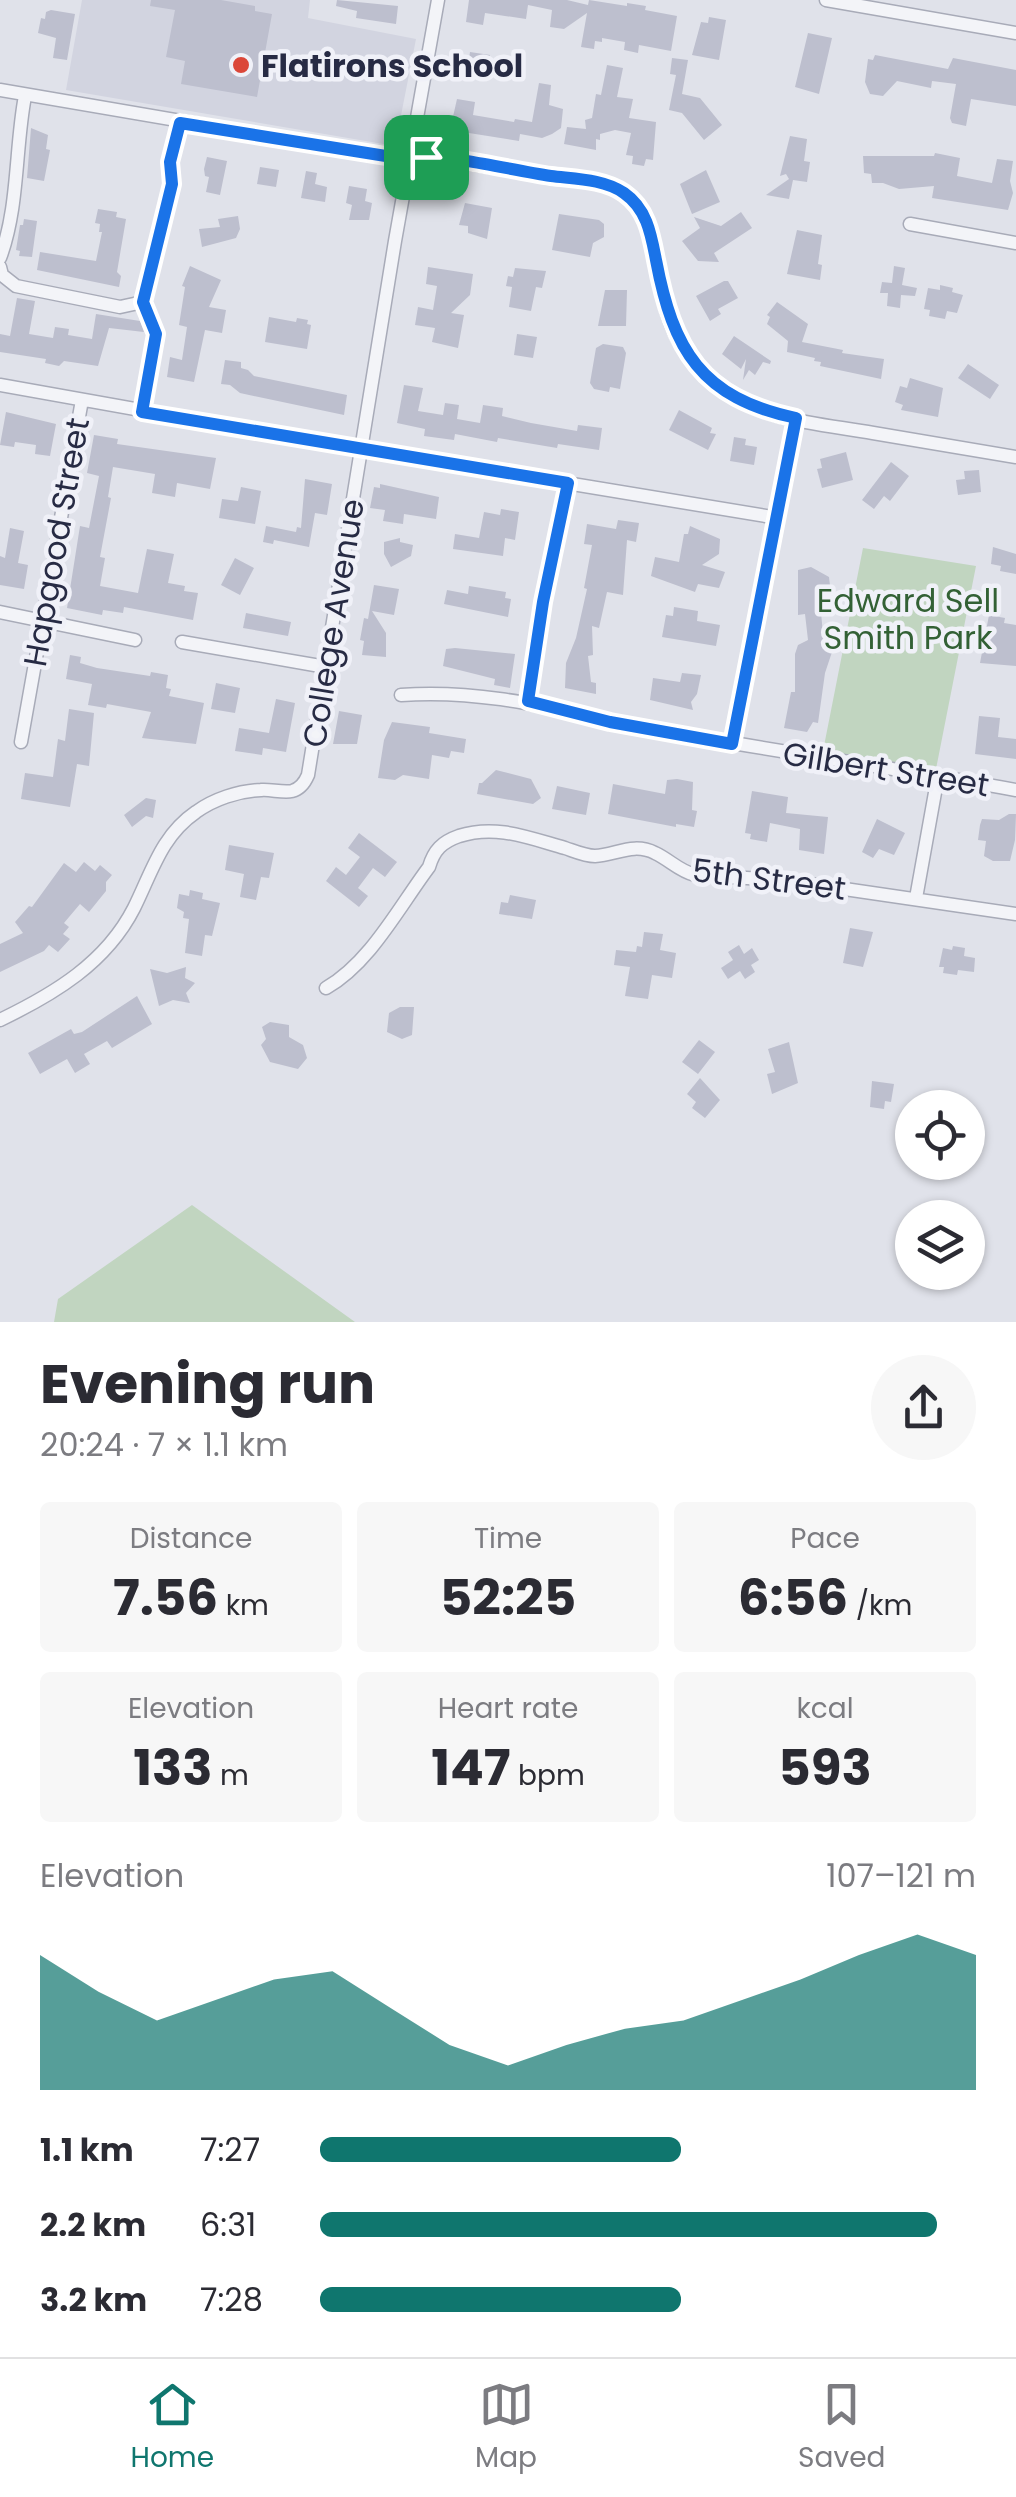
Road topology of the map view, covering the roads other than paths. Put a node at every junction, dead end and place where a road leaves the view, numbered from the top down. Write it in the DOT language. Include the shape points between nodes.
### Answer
graph roads {
  1 [pos="438,0"];
  2 [pos="826,0"];
  3 [pos="864,3"];
  4 [pos="1016,32"];
  5 [pos="0,90"];
  6 [pos="25,96"];
  7 [pos="180,123"];
  8 [pos="409,158"];
  9 [pos="910,224"];
  10 [pos="1016,243"];
  11 [pos="0,258"];
  12 [pos="0,267"];
  13 [pos="143,302"];
  14 [pos="0,385"];
  15 [pos="82,400"];
  16 [pos="142,412"];
  17 [pos="796,418"];
  18 [pos="361,449"];
  19 [pos="1016,457"];
  20 [pos="568,483"];
  21 [pos="778,518"];
  22 [pos="0,612"];
  23 [pos="42,620"];
  24 [pos="135,640"];
  25 [pos="182,642"];
  26 [pos="326,666"];
  27 [pos="401,695"];
  28 [pos="528,701"];
  29 [pos="21,742"];
  30 [pos="732,744"];
  31 [pos="938,776"];
  32 [pos="1016,790"];
  33 [pos="916,898"];
  34 [pos="1016,914"];
  35 [pos="326,988"];
  36 [pos="0,1020"];
  1 -- 8 [label="street, College Avenue"];
  2 -- 3 [label="street"];
  3 -- 4 [label="street"];
  5 -- 6 [label="street"];
  6 -- 7 [label="street"];
  6 -- 11 [label="street"];
  7 -- 8 [label="street"];
  7 -- 13 [label="street"];
  8 -- 17 [label="street" via="620,190 650,228 670,322 698,368 743,402"];
  8 -- 18 [label="street, College Avenue"];
  9 -- 10 [label="street"];
  12 -- 13 [label="street" via="16,286 120,306"];
  13 -- 16 [label="street" via="156,334"];
  14 -- 15 [label="street"];
  15 -- 16 [label="street"];
  15 -- 23 [label="street, Hapgood Street"];
  16 -- 18 [label="street"];
  17 -- 19 [label="street"];
  17 -- 21 [label="street"];
  18 -- 20 [label="street"];
  18 -- 26 [label="street, College Avenue"];
  20 -- 21 [label="street"];
  20 -- 28 [label="street"];
  21 -- 30 [label="street"];
  22 -- 23 [label="street"];
  23 -- 24 [label="street"];
  23 -- 29 [label="street, Hapgood Street"];
  25 -- 26 [label="street"];
  26 -- 36 [label="street, College Avenue" via="304,784 238,793 197,811 164,844 133,910 99,956 68,983"];
  27 -- 28 [label="street, Gilbert Street"];
  28 -- 30 [label="street, Gilbert Street"];
  30 -- 31 [label="street, Gilbert Street"];
  31 -- 32 [label="street, Gilbert Street"];
  31 -- 33 [label="street"];
  33 -- 34 [label="street, 5th Street"];
  33 -- 35 [label="street, 5th Street" via="695,875 638,848 594,856 522,834 470,832 434,851 366,952"];
}
